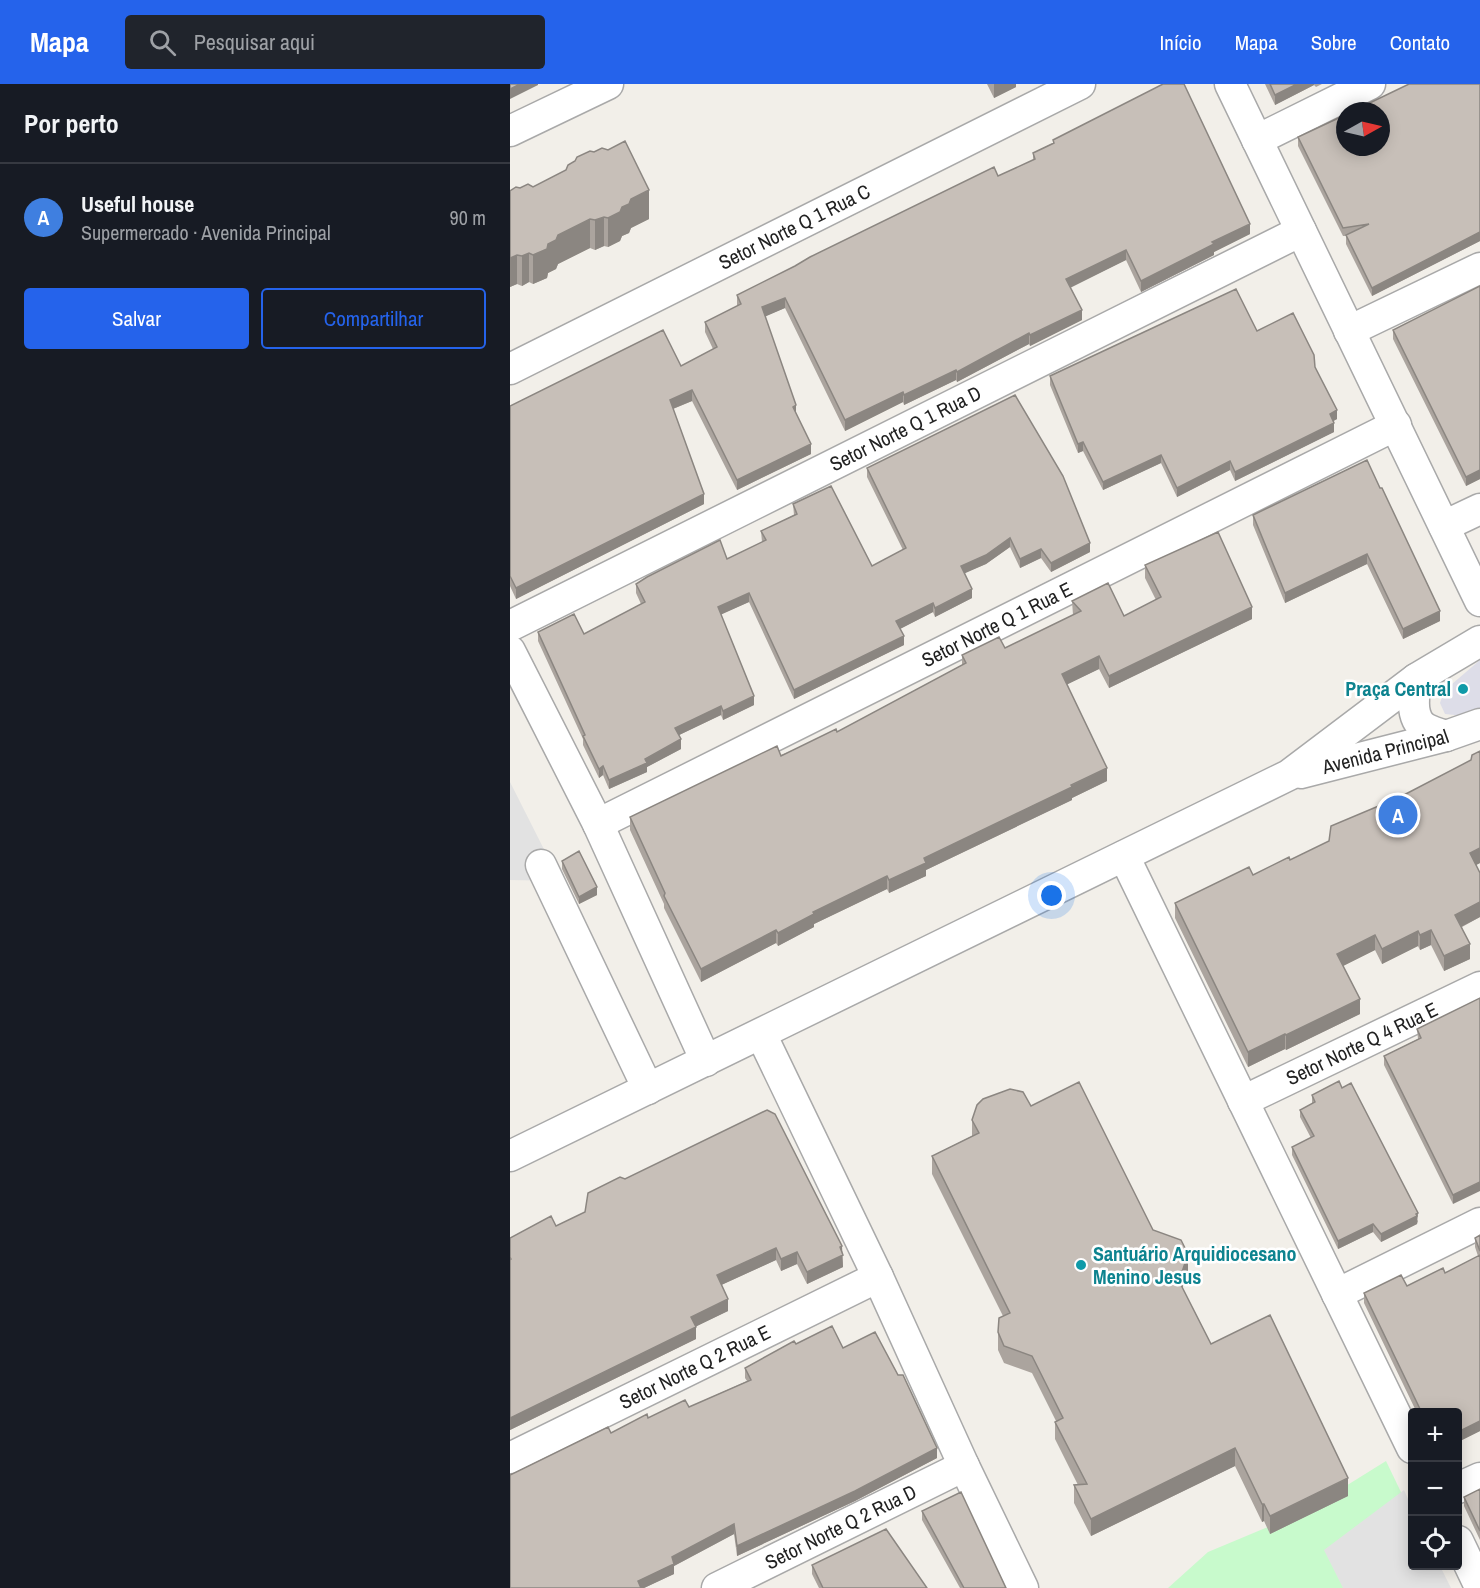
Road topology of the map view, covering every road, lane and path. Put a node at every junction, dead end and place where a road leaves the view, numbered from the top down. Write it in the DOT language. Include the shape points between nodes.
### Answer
graph roads {
  1 [pos="608,84"];
  2 [pos="1080,84"];
  3 [pos="1230,84"];
  4 [pos="1370,84"];
  5 [pos="510,131"];
  6 [pos="1257,140"];
  7 [pos="1301,231"];
  8 [pos="1480,268"];
  9 [pos="1348,332"];
  10 [pos="510,369"];
  11 [pos="1396,425"];
  12 [pos="1480,509"];
  13 [pos="1444,526"];
  14 [pos="1480,601"];
  15 [pos="510,626"];
  16 [pos="1480,641"];
  17 [pos="510,651"];
  18 [pos="1416,679"];
  19 [pos="1480,724"];
  20 [pos="1446,736"];
  21 [pos="1289,775"];
  22 [pos="598,824"];
  23 [pos="1124,856"];
  24 [pos="541,865"];
  25 [pos="1480,987"];
  26 [pos="761,1034"];
  27 [pos="706,1061"];
  28 [pos="648,1089"];
  29 [pos="1243,1101"];
  30 [pos="510,1156"];
  31 [pos="1480,1223"];
  32 [pos="878,1277"];
  33 [pos="1337,1294"];
  34 [pos="1408,1438"];
  35 [pos="510,1458"];
  36 [pos="964,1466"];
  37 [pos="1480,1478"];
  38 [pos="1462,1486"];
  39 [pos="1462,1549"];
  40 [pos="1480,1587"];
  41 [pos="717,1588"];
  42 [pos="1023,1588"];
  1 -- 5 [label="street"];
  2 -- 10 [label="street, Setor Norte Q 1 Rua C"];
  3 -- 6 [label="street"];
  4 -- 6 [label="street"];
  6 -- 7 [label="street"];
  7 -- 9 [label="street"];
  7 -- 15 [label="street, Setor Norte Q 1 Rua D"];
  8 -- 9 [label="street"];
  9 -- 11 [label="street"];
  11 -- 13 [label="street"];
  11 -- 22 [label="street, Setor Norte Q 1 Rua E"];
  12 -- 13 [label="street"];
  13 -- 14 [label="street"];
  16 -- 18 [label="street"];
  17 -- 22 [label="street"];
  18 -- 20 [label="street" via="1416,717 1425,729"];
  18 -- 21 [label="street"];
  19 -- 20 [label="street, Avenida Principal"];
  20 -- 21 [label="street, Avenida Principal"];
  21 -- 23 [label="street"];
  22 -- 27 [label="street"];
  23 -- 26 [label="street"];
  23 -- 29 [label="street"];
  24 -- 28 [label="street"];
  25 -- 29 [label="street, Setor Norte Q 4 Rua E"];
  26 -- 27 [label="street"];
  26 -- 32 [label="street"];
  27 -- 28 [label="street"];
  28 -- 30 [label="street"];
  29 -- 33 [label="street"];
  31 -- 33 [label="street"];
  32 -- 35 [label="street, Setor Norte Q 2 Rua E"];
  32 -- 36 [label="street"];
  33 -- 34 [label="street"];
  36 -- 41 [label="street, Setor Norte Q 2 Rua D"];
  36 -- 42 [label="street"];
  37 -- 38 [label="street"];
  39 -- 40 [label="street"];
}
